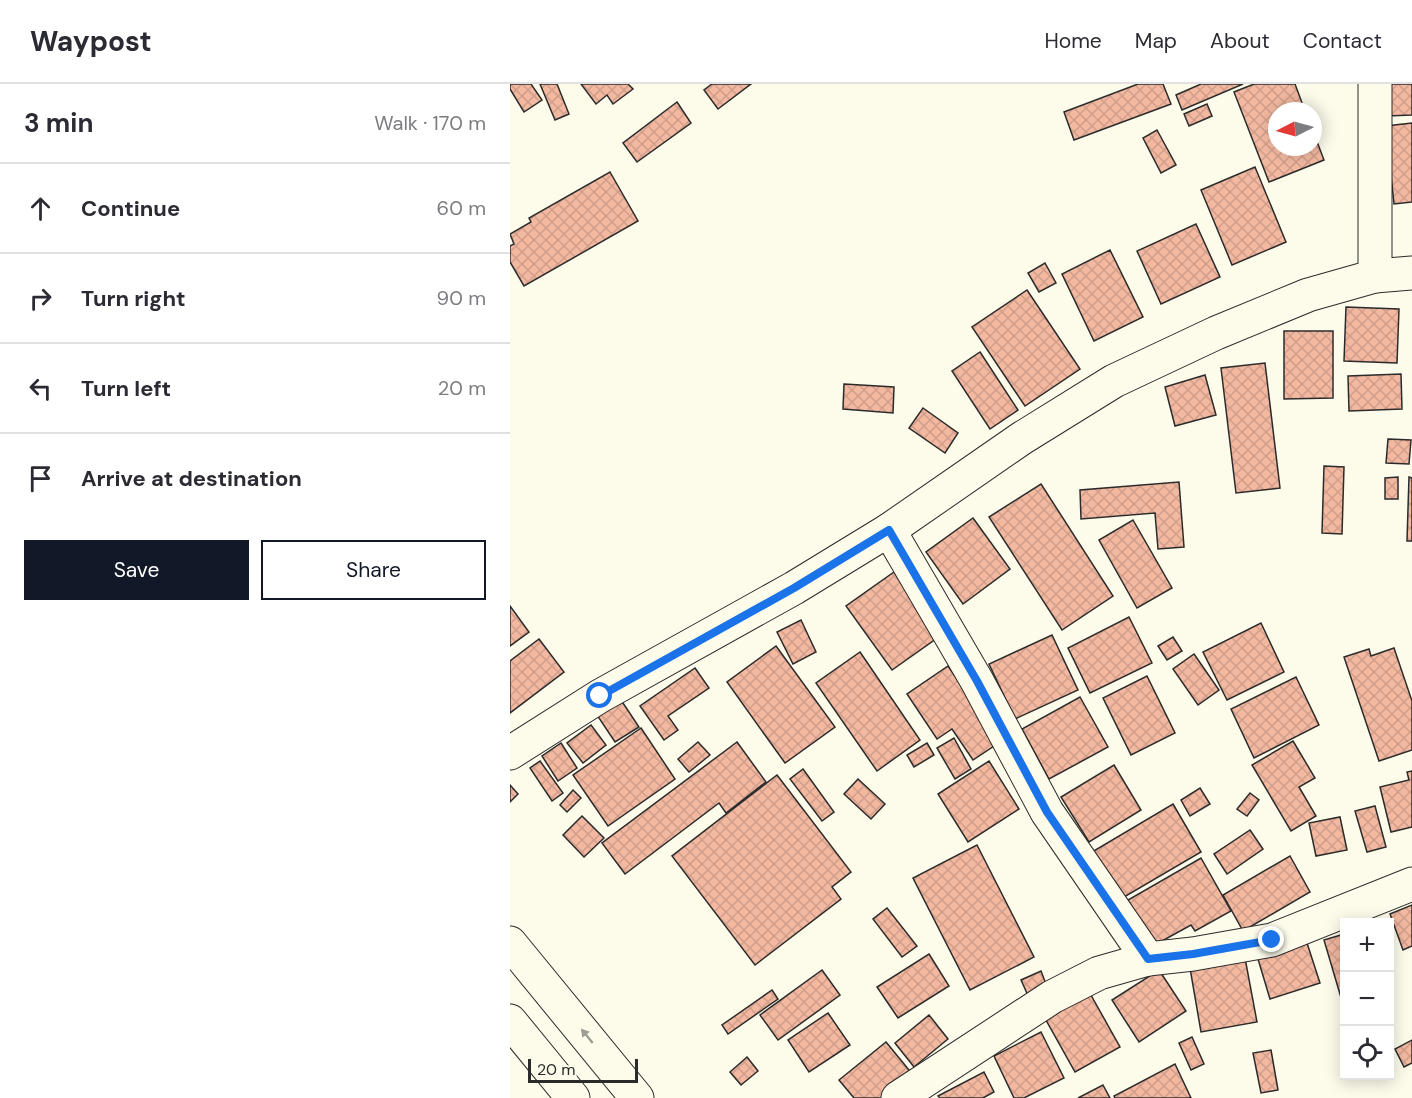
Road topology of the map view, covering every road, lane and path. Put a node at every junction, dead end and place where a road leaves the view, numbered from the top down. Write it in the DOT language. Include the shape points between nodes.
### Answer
graph roads {
  1 [pos="1375,84"];
  2 [pos="1412,273"];
  3 [pos="1375,276"];
  4 [pos="889,530"];
  5 [pos="510,753"];
  6 [pos="1412,884"];
  7 [pos="510,943"];
  8 [pos="1148,959"];
  9 [pos="510,1021"];
  10 [pos="573,1098"];
  11 [pos="637,1098"];
  12 [pos="898,1098"];
  1 -- 3 [label="street"];
  2 -- 3 [label="street"];
  3 -- 4 [label="street" via="1288,303 1114,381 1022,438"];
  4 -- 5 [label="street" via="600,696"];
  4 -- 8 [label="street" via="1047,812"];
  6 -- 8 [label="street" via="1272,940"];
  11 -- 7 [label="street, one-way"];
  8 -- 12 [label="street" via="1099,973 1052,998"];
  9 -- 10 [label="street"];
}
